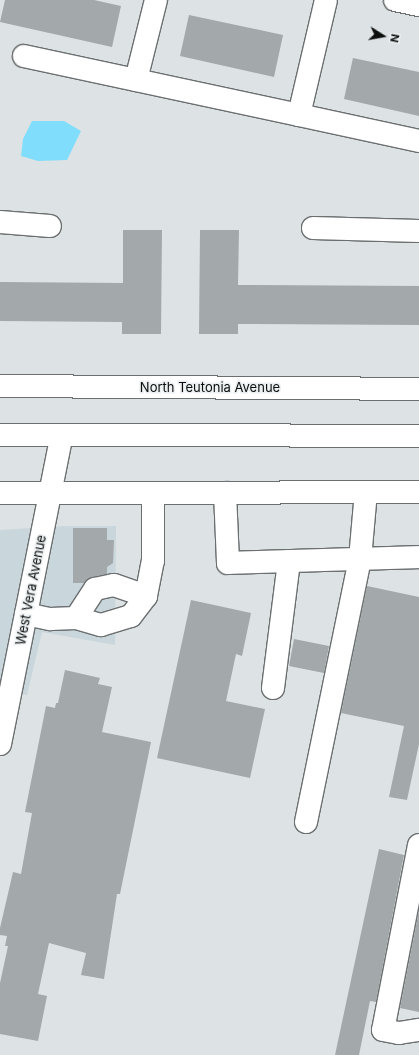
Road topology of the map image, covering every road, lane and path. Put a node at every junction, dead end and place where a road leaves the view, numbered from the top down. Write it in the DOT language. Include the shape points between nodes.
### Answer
graph roads {
  1 [pos="156,0"];
  2 [pos="326,0"];
  3 [pos="395,0"];
  4 [pos="419,5"];
  5 [pos="24,56"];
  6 [pos="136,80"];
  7 [pos="299,115"];
  8 [pos="419,141"];
  9 [pos="0,222"];
  10 [pos="50,226"];
  11 [pos="313,228"];
  12 [pos="419,231"];
  13 [pos="0,386"];
  14 [pos="419,389"];
  15 [pos="0,435"];
  16 [pos="62,435"];
  17 [pos="419,436"];
  18 [pos="366,492"];
  19 [pos="419,492"];
  20 [pos="0,493"];
  21 [pos="51,493"];
  22 [pos="153,493"];
  23 [pos="225,493"];
  24 [pos="419,557"];
  25 [pos="360,559"];
  26 [pos="289,561"];
  27 [pos="146,596"];
  28 [pos="26,614"];
  29 [pos="76,618"];
  30 [pos="273,688"];
  31 [pos="0,744"];
  32 [pos="306,822"];
  33 [pos="419,845"];
  34 [pos="417,867"];
  35 [pos="419,1030"];
  1 -- 6 [label="main road"];
  2 -- 7 [label="main road"];
  3 -- 4 [label="main road"];
  5 -- 6 [label="main road"];
  6 -- 7 [label="main road"];
  7 -- 8 [label="main road"];
  9 -- 10 [label="main road"];
  11 -- 12 [label="main road"];
  13 -- 14 [label="main road, North Teutonia Avenue"];
  15 -- 16 [label="main road"];
  16 -- 17 [label="main road"];
  16 -- 21 [label="main road, West Vera Avenue"];
  18 -- 19 [label="main road"];
  18 -- 23 [label="main road"];
  18 -- 25 [label="main road"];
  20 -- 21 [label="main road"];
  21 -- 22 [label="main road"];
  21 -- 28 [label="main road, West Vera Avenue"];
  22 -- 23 [label="main road"];
  22 -- 27 [label="main road" via="153,561"];
  23 -- 26 [label="main road" via="228,563"];
  24 -- 25 [label="main road"];
  25 -- 26 [label="main road"];
  25 -- 32 [label="main road"];
  26 -- 30 [label="main road"];
  27 -- 29 [label="main road" via="131,616 101,625"];
  27 -- 29 [label="main road" via="114,585 95,589"];
  28 -- 29 [label="main road" via="50,619"];
  28 -- 31 [label="main road, West Vera Avenue"];
  33 -- 34 [label="main road"];
  34 -- 35 [label="main road" via="383,1030 399,1033"];
}
